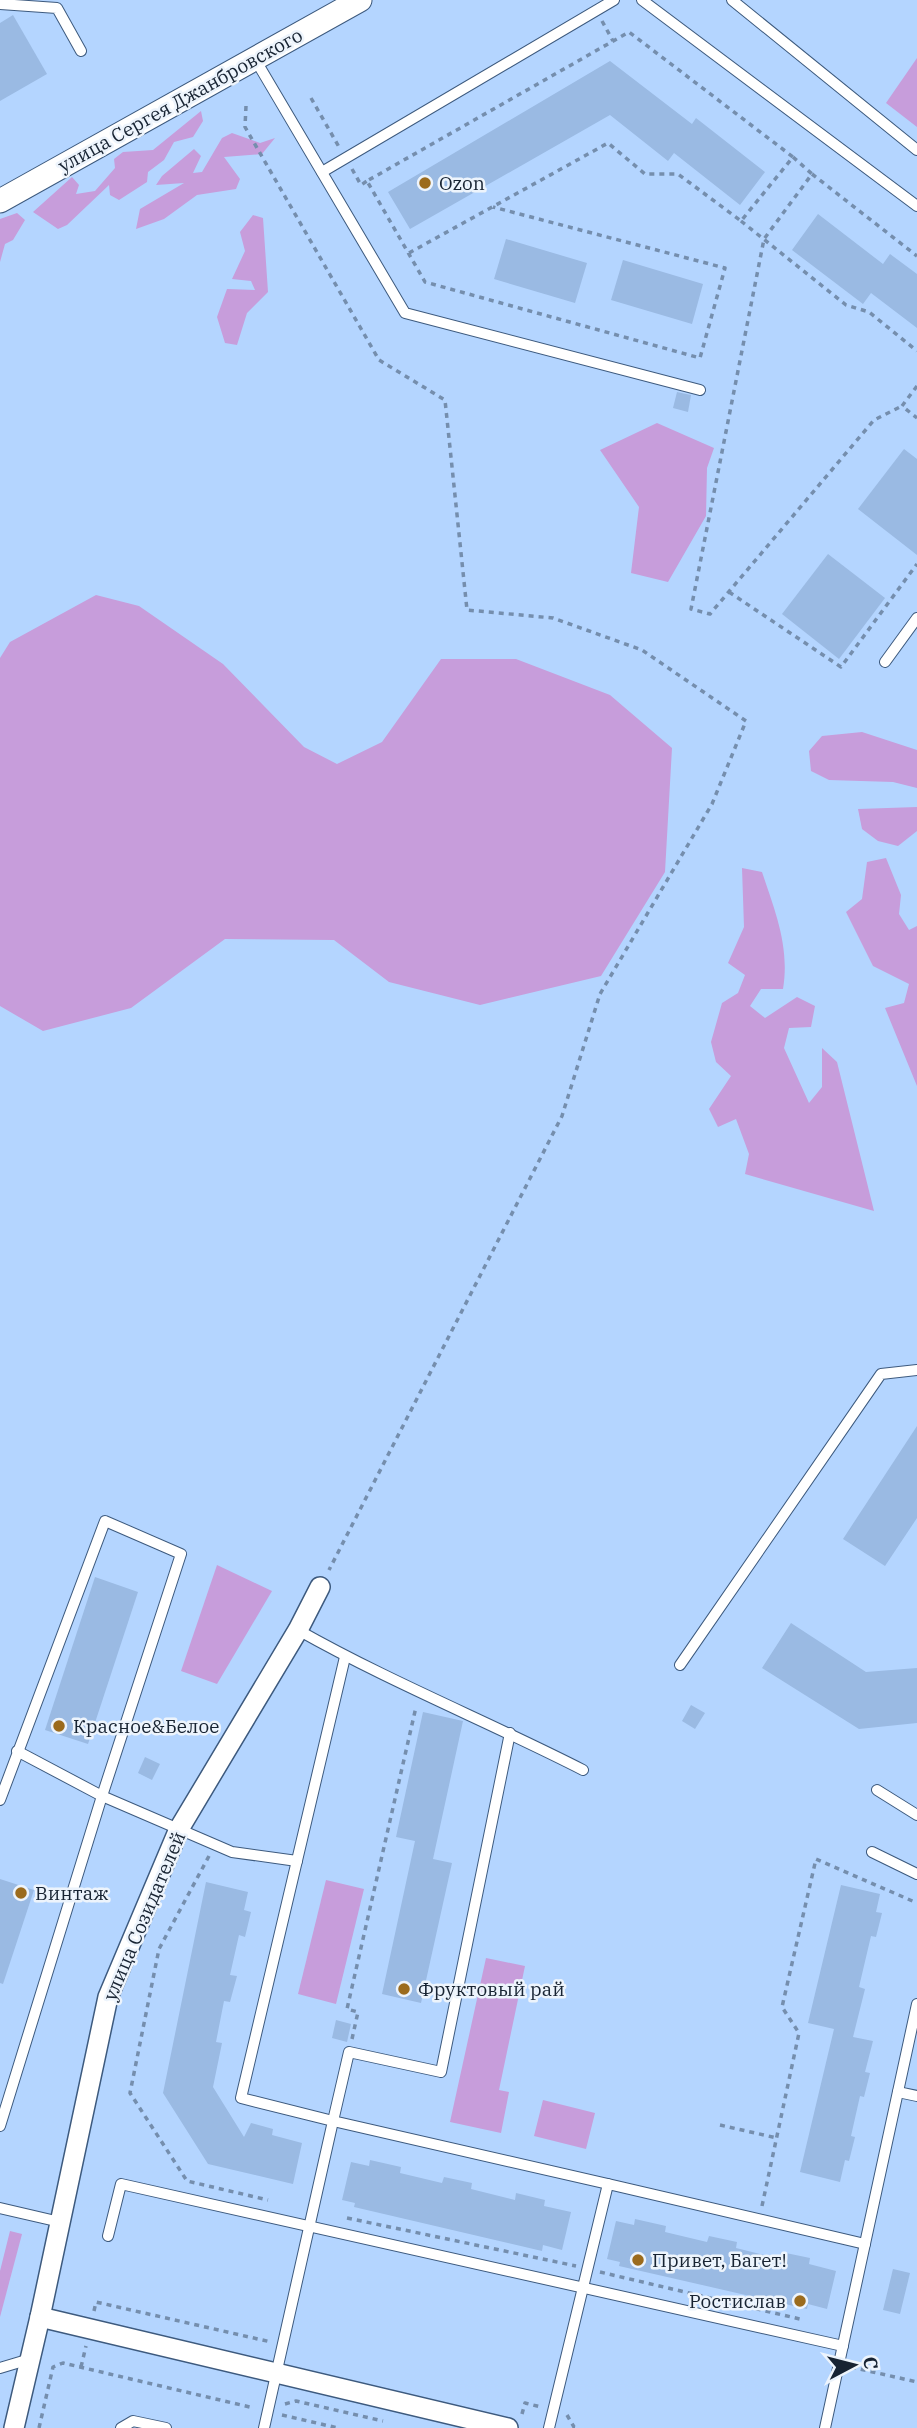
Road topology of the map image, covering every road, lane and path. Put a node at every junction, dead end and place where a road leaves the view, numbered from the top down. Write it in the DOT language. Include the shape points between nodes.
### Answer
graph roads {
  1 [pos="360,0"];
  2 [pos="614,0"];
  3 [pos="642,0"];
  4 [pos="732,0"];
  5 [pos="0,4"];
  6 [pos="81,51"];
  7 [pos="255,58"];
  8 [pos="246,106"];
  9 [pos="917,150"];
  10 [pos="793,158"];
  11 [pos="322,172"];
  12 [pos="812,174"];
  13 [pos="0,201"];
  14 [pos="917,206"];
  15 [pos="493,207"];
  16 [pos="741,221"];
  17 [pos="764,239"];
  18 [pos="409,253"];
  19 [pos="917,256"];
  20 [pos="917,351"];
  21 [pos="917,386"];
  22 [pos="700,390"];
  23 [pos="902,406"];
  24 [pos="917,418"];
  25 [pos="917,564"];
  26 [pos="729,592"];
  27 [pos="917,618"];
  28 [pos="885,662"];
  29 [pos="917,1370"];
  30 [pos="320,1587"];
  31 [pos="298,1630"];
  32 [pos="345,1657"];
  33 [pos="680,1665"];
  34 [pos="420,1691"];
  35 [pos="510,1733"];
  36 [pos="17,1751"];
  37 [pos="583,1770"];
  38 [pos="877,1790"];
  39 [pos="102,1796"];
  40 [pos="0,1800"];
  41 [pos="917,1815"];
  42 [pos="179,1829"];
  43 [pos="215,1845"];
  44 [pos="872,1852"];
  45 [pos="297,1861"];
  46 [pos="917,1874"];
  47 [pos="917,1903"];
  48 [pos="917,2004"];
  49 [pos="349,2052"];
  50 [pos="898,2092"];
  51 [pos="917,2095"];
  52 [pos="334,2121"];
  53 [pos="720,2125"];
  54 [pos="0,2126"];
  55 [pos="777,2138"];
  56 [pos="608,2184"];
  57 [pos="275,2202"];
  58 [pos="0,2208"];
  59 [pos="313,2210"];
  60 [pos="759,2219"];
  61 [pos="60,2222"];
  62 [pos="309,2227"];
  63 [pos="108,2236"];
  64 [pos="865,2244"];
  65 [pos="587,2269"];
  66 [pos="583,2288"];
  67 [pos="40,2317"];
  68 [pos="813,2322"];
  69 [pos="843,2346"];
  70 [pos="30,2359"];
  71 [pos="839,2364"];
  72 [pos="0,2368"];
  73 [pos="276,2375"];
  74 [pos="917,2382"];
  75 [pos="267,2412"];
  76 [pos="389,2422"];
  77 [pos="14,2428"];
  78 [pos="39,2428"];
  79 [pos="121,2428"];
  80 [pos="166,2428"];
  81 [pos="264,2428"];
  82 [pos="338,2428"];
  83 [pos="508,2428"];
  84 [pos="549,2428"];
  85 [pos="825,2428"];
  1 -- 7 [label="street, улица Сергея Джанбровского"];
  2 -- 11 [label="lane"];
  3 -- 14 [label="lane"];
  4 -- 9 [label="lane"];
  5 -- 6 [label="lane" via="57,8"];
  7 -- 11 [label="lane"];
  7 -- 13 [label="street, улица Сергея Джанбровского"];
  8 -- 30 [label="path" via="244,127 379,360 445,400 467,610 554,618 642,650 746,721 712,803 600,994 562,1116"];
  10 -- 12 [label="path"];
  10 -- 16 [label="path"];
  10 -- 18 [label="path" via="629,32 368,181"];
  11 -- 22 [label="lane" via="405,313"];
  12 -- 17 [label="path"];
  12 -- 19 [label="path"];
  15 -- 16 [label="path" via="608,143 645,174 678,174"];
  15 -- 18 [label="path"];
  15 -- 18 [label="path" via="724,268 701,358 425,282"];
  16 -- 17 [label="path"];
  17 -- 20 [label="path" via="846,305 869,312"];
  17 -- 26 [label="path" via="691,609 710,614"];
  21 -- 23 [label="path"];
  23 -- 24 [label="path"];
  23 -- 26 [label="path" via="874,420"];
  25 -- 26 [label="path" via="841,667"];
  27 -- 28 [label="lane"];
  29 -- 33 [label="lane" via="880,1374"];
  30 -- 31 [label="street, улица Созидателей"];
  31 -- 32 [label="lane"];
  31 -- 42 [label="street, улица Созидателей"];
  32 -- 34 [label="lane"];
  32 -- 45 [label="lane"];
  34 -- 35 [label="lane"];
  34 -- 49 [label="path" via="347,2009 358,2012"];
  35 -- 37 [label="lane"];
  35 -- 49 [label="lane" via="441,2072"];
  36 -- 39 [label="lane"];
  36 -- 39 [label="lane" via="105,1521 181,1554"];
  36 -- 40 [label="lane"];
  38 -- 41 [label="lane"];
  39 -- 42 [label="lane"];
  39 -- 54 [label="lane"];
  42 -- 43 [label="lane"];
  42 -- 61 [label="street, улица Созидателей" via="108,1997"];
  43 -- 45 [label="lane" via="232,1852"];
  43 -- 57 [label="path" via="159,1949 130,2093 187,2181"];
  44 -- 46 [label="lane"];
  45 -- 52 [label="lane" via="241,2098"];
  47 -- 55 [label="path" via="816,1859 782,2007 799,2033"];
  48 -- 50 [label="lane"];
  49 -- 52 [label="lane"];
  50 -- 51 [label="lane"];
  50 -- 64 [label="lane"];
  52 -- 56 [label="lane"];
  52 -- 59 [label="lane"];
  53 -- 55 [label="path"];
  55 -- 60 [label="path"];
  56 -- 60 [label="lane"];
  56 -- 65 [label="lane"];
  58 -- 61 [label="lane"];
  59 -- 62 [label="lane"];
  59 -- 65 [label="path"];
  60 -- 64 [label="lane"];
  61 -- 67 [label="street, улица Созидателей"];
  62 -- 63 [label="lane" via="121,2184"];
  62 -- 66 [label="lane"];
  62 -- 73 [label="lane"];
  64 -- 69 [label="lane"];
  65 -- 66 [label="lane"];
  65 -- 68 [label="path"];
  66 -- 69 [label="lane"];
  66 -- 84 [label="lane"];
  67 -- 70 [label="street, улица Созидателей"];
  67 -- 73 [label="street"];
  69 -- 71 [label="lane"];
  70 -- 72 [label="lane"];
  70 -- 77 [label="street, улица Созидателей"];
  71 -- 74 [label="path"];
  71 -- 85 [label="lane"];
  73 -- 75 [label="lane"];
  73 -- 83 [label="street"];
  75 -- 78 [label="path" via="63,2363 53,2367"];
  75 -- 81 [label="lane"];
  76 -- 82 [label="path" via="296,2401 282,2405 279,2414"];
  79 -- 80 [label="lane" via="133,2421"];
}
